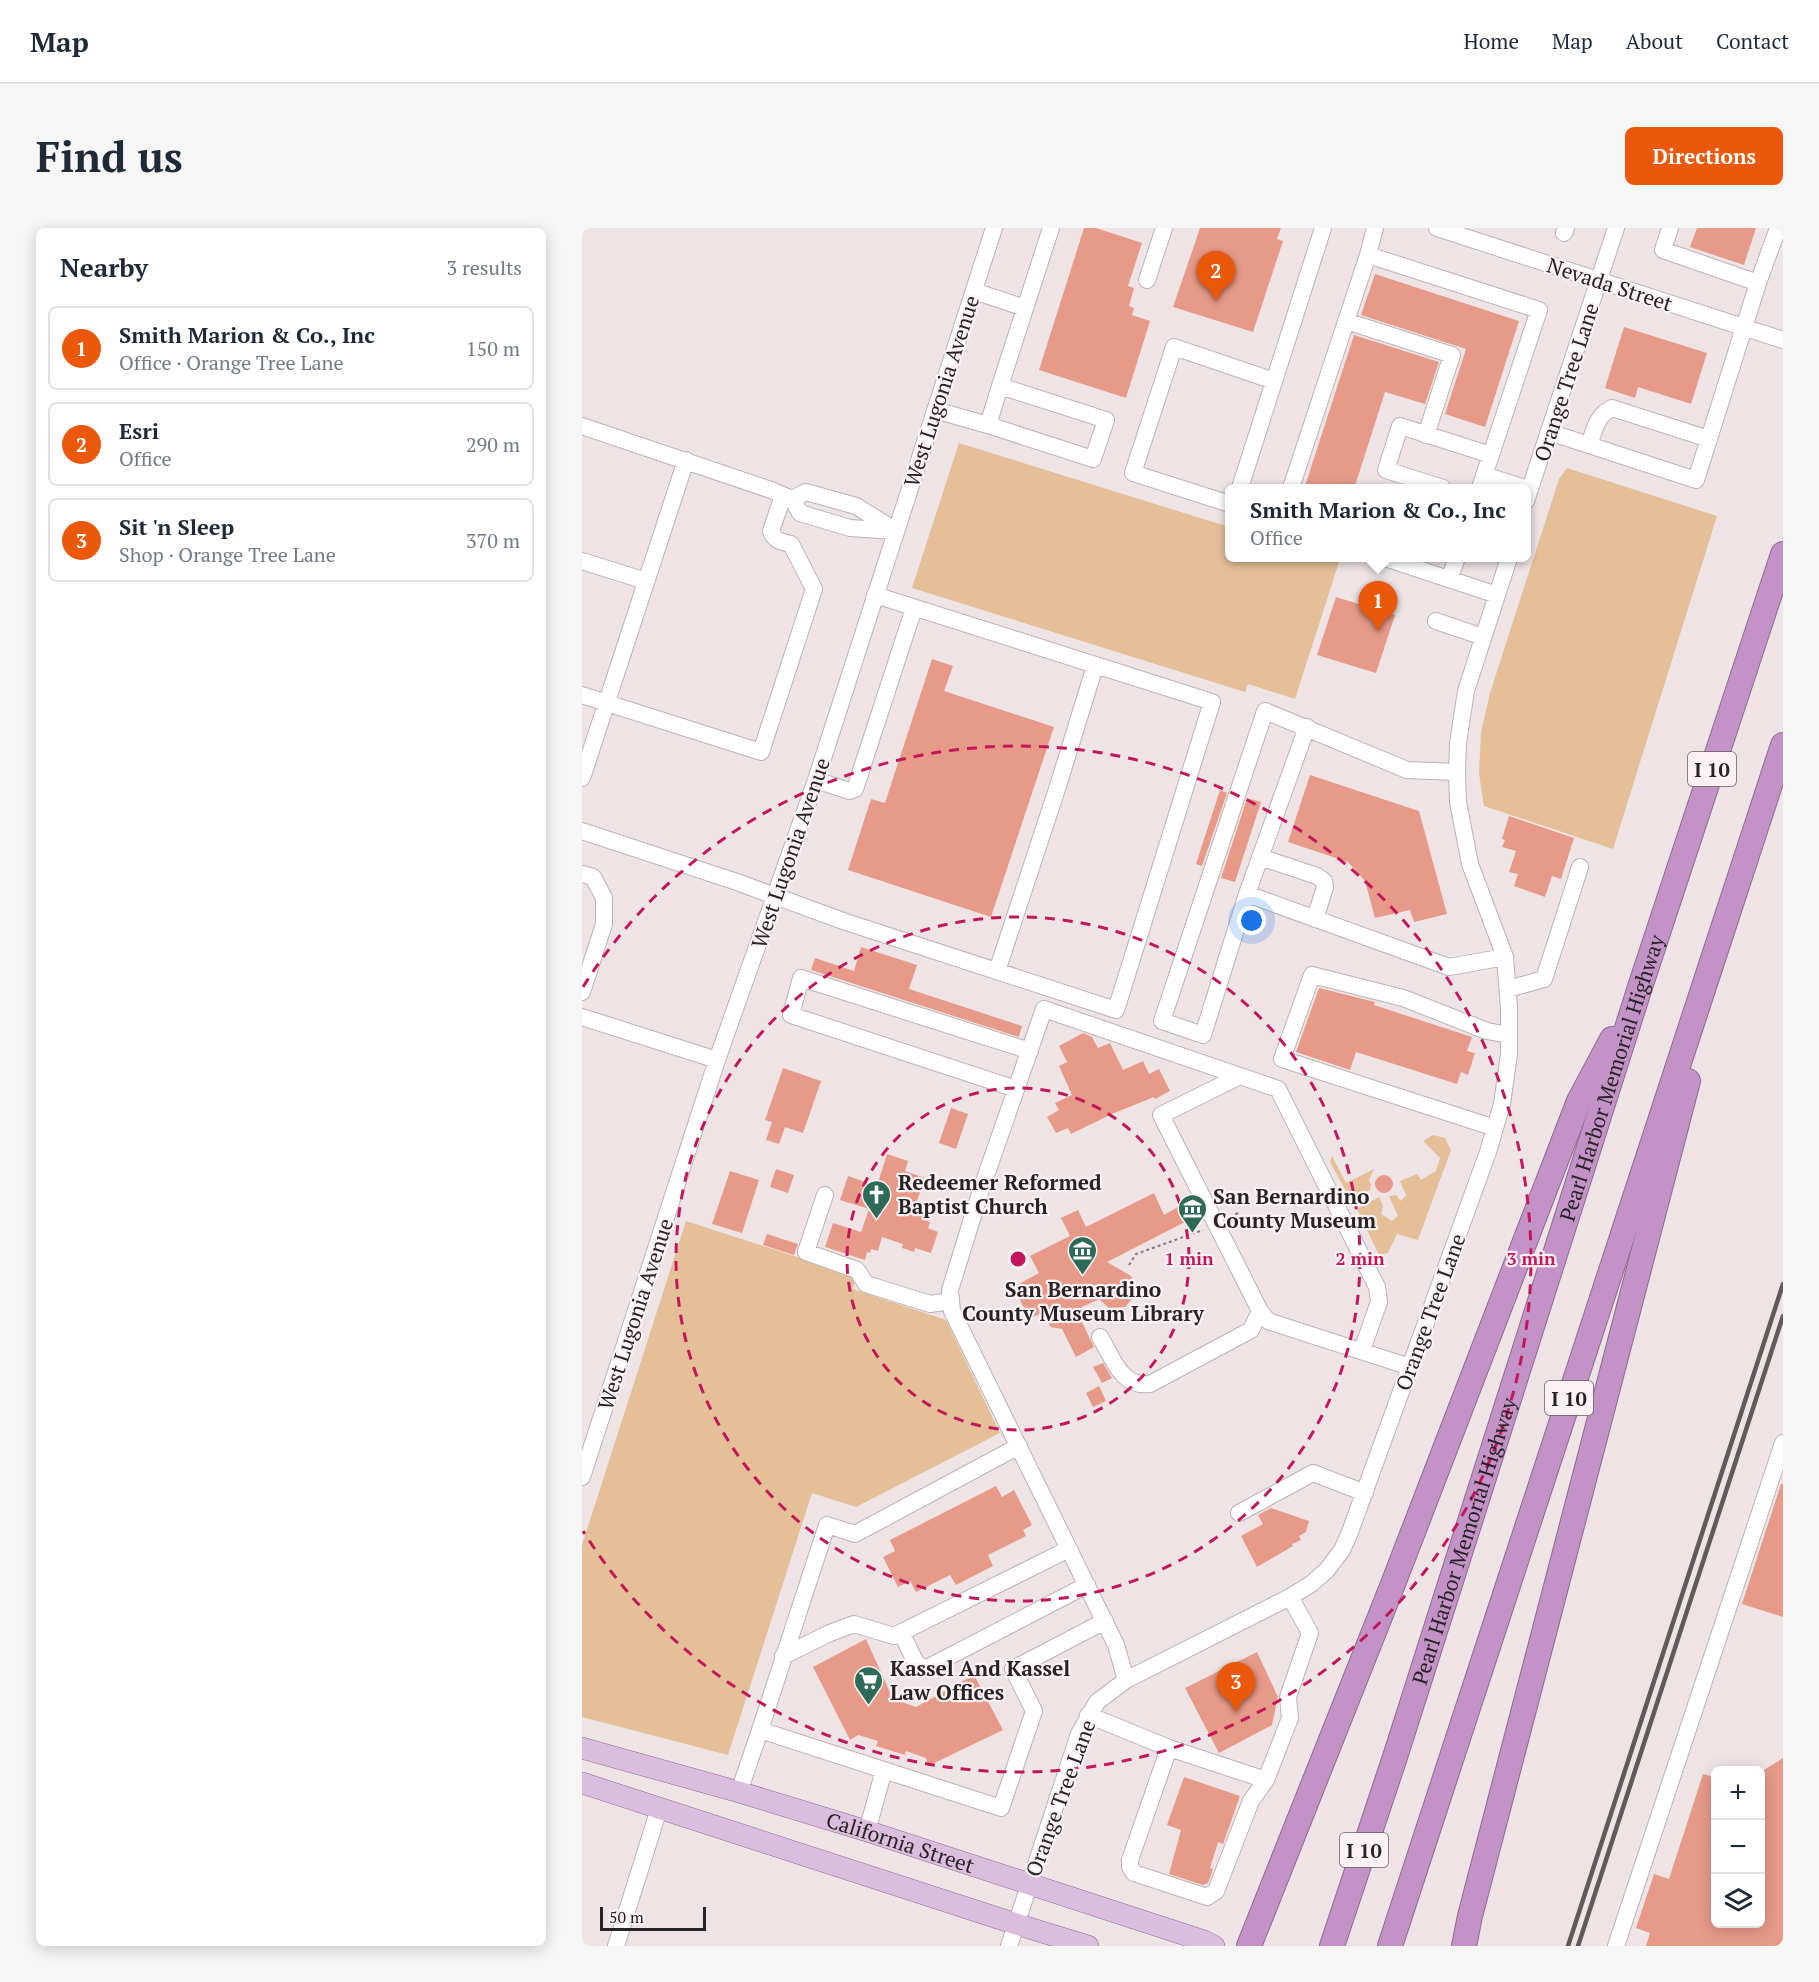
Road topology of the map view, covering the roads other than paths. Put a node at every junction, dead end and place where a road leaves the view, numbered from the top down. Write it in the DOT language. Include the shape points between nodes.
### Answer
graph roads {
  1 [pos="994,228"];
  2 [pos="1051,228"];
  3 [pos="1164,228"];
  4 [pos="1323,228"];
  5 [pos="1375,228"];
  6 [pos="1437,228"];
  7 [pos="1616,228"];
  8 [pos="1670,228"];
  9 [pos="1778,228"];
  10 [pos="1462,232"];
  11 [pos="1368,255"];
  12 [pos="1147,280"];
  13 [pos="1599,280"];
  14 [pos="1758,283"];
  15 [pos="974,291"];
  16 [pos="1025,308"];
  17 [pos="1346,321"];
  18 [pos="1744,327"];
  19 [pos="1783,340"];
  20 [pos="1274,381"];
  21 [pos="1000,386"];
  22 [pos="935,410"];
  23 [pos="988,425"];
  24 [pos="582,426"];
  25 [pos="1549,432"];
  26 [pos="1426,435"];
  27 [pos="1709,439"];
  28 [pos="1589,445"];
  29 [pos="1491,455"];
  30 [pos="686,460"];
  31 [pos="1482,482"];
  32 [pos="1242,484"];
  33 [pos="1293,484"];
  34 [pos="1428,484"];
  35 [pos="1530,484"];
  36 [pos="819,496"];
  37 [pos="788,497"];
  38 [pos="1225,502"];
  39 [pos="812,517"];
  40 [pos="896,531"];
  41 [pos="1783,554"];
  42 [pos="582,561"];
  43 [pos="1397,562"];
  44 [pos="1455,562"];
  45 [pos="1508,562"];
  46 [pos="1449,579"];
  47 [pos="646,581"];
  48 [pos="1497,595"];
  49 [pos="875,596"];
  50 [pos="914,608"];
  51 [pos="1436,621"];
  52 [pos="1483,637"];
  53 [pos="1095,666"];
  54 [pos="582,695"];
  55 [pos="606,703"];
  56 [pos="1307,727"];
  57 [pos="1783,745"];
  58 [pos="1457,771"];
  59 [pos="582,778"];
  60 [pos="816,780"];
  61 [pos="582,831"];
  62 [pos="1748,849"];
  63 [pos="1260,857"];
  64 [pos="1580,867"];
  65 [pos="582,874"];
  66 [pos="1247,894"];
  67 [pos="776,897"];
  68 [pos="1315,919"];
  69 [pos="1505,957"];
  70 [pos="997,972"];
  71 [pos="1641,984"];
  72 [pos="1508,989"];
  73 [pos="582,992"];
  74 [pos="582,1017"];
  75 [pos="1509,1035"];
  76 [pos="1030,1051"];
  77 [pos="717,1060"];
  78 [pos="1240,1076"];
  79 [pos="1016,1089"];
  80 [pos="1495,1128"];
  81 [pos="825,1195"];
  82 [pos="951,1301"];
  83 [pos="1260,1311"];
  84 [pos="1100,1337"];
  85 [pos="1362,1350"];
  86 [pos="1410,1367"];
  87 [pos="1783,1443"];
  88 [pos="1019,1446"];
  89 [pos="582,1477"];
  90 [pos="1365,1493"];
  91 [pos="1239,1513"];
  92 [pos="1069,1549"];
  93 [pos="1087,1585"];
  94 [pos="1290,1597"];
  95 [pos="1104,1621"];
  96 [pos="901,1632"];
  97 [pos="783,1656"];
  98 [pos="1126,1680"];
  99 [pos="1088,1715"];
  100 [pos="760,1730"];
  101 [pos="582,1748"];
  102 [pos="1169,1748"];
  103 [pos="884,1770"];
  104 [pos="1266,1780"];
  105 [pos="582,1783"];
  106 [pos="739,1792"];
  107 [pos="659,1809"];
  108 [pos="867,1831"];
  109 [pos="1029,1884"];
  110 [pos="1016,1924"];
  111 [pos="1333,1945"];
  112 [pos="616,1946"];
  113 [pos="1009,1946"];
  114 [pos="1088,1946"];
  115 [pos="1214,1946"];
  116 [pos="1248,1946"];
  117 [pos="1390,1946"];
  118 [pos="1464,1946"];
  119 [pos="1616,1946"];
  1 -- 15 [label="street, West Lugonia Avenue"];
  2 -- 16 [label="street"];
  3 -- 12 [label="street"];
  4 -- 20 [label="street"];
  5 -- 11 [label="street"];
  6 -- 10 [label="street, Nevada Street"];
  7 -- 13 [label="street, Orange Tree Lane"];
  8 -- 14 [label="street" via="1663,250"];
  9 -- 14 [label="street"];
  10 -- 13 [label="street, Nevada Street"];
  11 -- 17 [label="street"];
  11 -- 29 [label="street" via="1539,310"];
  13 -- 18 [label="street, Nevada Street"];
  13 -- 25 [label="street, Orange Tree Lane"];
  14 -- 18 [label="street"];
  15 -- 16 [label="street"];
  15 -- 22 [label="street, West Lugonia Avenue"];
  16 -- 21 [label="street"];
  17 -- 26 [label="street" via="1452,355"];
  17 -- 33 [label="street"];
  18 -- 19 [label="street, Nevada Street"];
  18 -- 27 [label="street"];
  20 -- 32 [label="street"];
  20 -- 38 [label="street" via="1174,347 1133,473"];
  21 -- 23 [label="street"];
  21 -- 23 [label="street" via="1106,420 1093,459"];
  22 -- 23 [label="street"];
  22 -- 40 [label="street, West Lugonia Avenue"];
  24 -- 30 [label="street"];
  25 -- 28 [label="street"];
  25 -- 35 [label="street, Orange Tree Lane"];
  26 -- 29 [label="street"];
  26 -- 34 [label="street" via="1400,426 1386,470"];
  27 -- 28 [label="street" via="1612,408 1598,420"];
  27 -- 28 [label="street" via="1696,480"];
  29 -- 31 [label="street"];
  30 -- 37 [label="street"];
  30 -- 47 [label="street"];
  36 -- 37 [label="street" via="806,492"];
  36 -- 39 [label="street"];
  36 -- 40 [label="street" via="856,506"];
  37 -- 39 [label="street" via="800,513"];
  37 -- 55 [label="street" via="771,531 773,537 791,544 814,589 761,752"];
  39 -- 40 [label="street" via="850,528"];
  40 -- 49 [label="street, West Lugonia Avenue"];
  41 -- 71 [label="highway, Pearl Harbor Memorial Highway / I 10"];
  42 -- 47 [label="street"];
  43 -- 46 [label="street"];
  44 -- 46 [label="street"];
  45 -- 48 [label="street, Orange Tree Lane"];
  46 -- 48 [label="street"];
  47 -- 55 [label="street"];
  48 -- 52 [label="street, Orange Tree Lane"];
  49 -- 50 [label="street"];
  49 -- 60 [label="street, West Lugonia Avenue"];
  50 -- 53 [label="street"];
  50 -- 60 [label="street" via="855,789"];
  51 -- 52 [label="street"];
  52 -- 58 [label="street, Orange Tree Lane" via="1461,715"];
  53 -- 70 [label="street"];
  53 -- 70 [label="street" via="1212,702 1116,1010"];
  54 -- 55 [label="street"];
  55 -- 59 [label="street"];
  56 -- 58 [label="street" via="1413,772"];
  56 -- 63 [label="street"];
  56 -- 66 [label="street" via="1265,711 1162,1021 1203,1035"];
  57 -- 62 [label="highway, I 10"];
  58 -- 69 [label="street, Orange Tree Lane" via="1458,802 1470,864"];
  60 -- 67 [label="street, West Lugonia Avenue"];
  61 -- 67 [label="street"];
  62 -- 117 [label="highway, I 10"];
  62 -- 118 [label="highway"];
  63 -- 66 [label="street"];
  63 -- 68 [label="street" via="1324,881"];
  64 -- 72 [label="street" via="1544,979"];
  65 -- 73 [label="street" via="593,877 604,898 604,924"];
  66 -- 68 [label="street"];
  67 -- 70 [label="street"];
  67 -- 77 [label="street, West Lugonia Avenue"];
  68 -- 69 [label="street" via="1449,967"];
  69 -- 72 [label="street, Orange Tree Lane"];
  71 -- 111 [label="highway, Pearl Harbor Memorial Highway / I 10"];
  71 -- 116 [label="highway" via="1579,1101"];
  72 -- 75 [label="street, Orange Tree Lane"];
  74 -- 77 [label="street"];
  75 -- 80 [label="street, Orange Tree Lane" via="1502,1104"];
  75 -- 80 [label="street" via="1487,1031 1403,998 1312,975 1282,1059"];
  76 -- 78 [label="street" via="1044,1009"];
  76 -- 79 [label="street"];
  76 -- 79 [label="street" via="801,978 791,1015"];
  77 -- 89 [label="street, West Lugonia Avenue"];
  78 -- 83 [label="street" via="1161,1115"];
  78 -- 85 [label="street" via="1278,1089 1377,1287 1379,1302"];
  79 -- 82 [label="street" via="950,1290"];
  80 -- 86 [label="street, Orange Tree Lane"];
  81 -- 82 [label="street" via="806,1252 857,1270 866,1284 930,1304"];
  82 -- 88 [label="street" via="952,1311"];
  83 -- 84 [label="street" via="1251,1330 1150,1384 1129,1382"];
  83 -- 85 [label="street" via="1268,1321"];
  85 -- 86 [label="street"];
  86 -- 90 [label="street, Orange Tree Lane"];
  87 -- 119 [label="street"];
  88 -- 92 [label="street"];
  88 -- 97 [label="street" via="855,1534 827,1525"];
  90 -- 91 [label="street" via="1313,1473"];
  90 -- 94 [label="street, Orange Tree Lane" via="1342,1550 1327,1570"];
  92 -- 93 [label="street"];
  92 -- 96 [label="street"];
  93 -- 95 [label="street"];
  93 -- 96 [label="street" via="925,1669 916,1663"];
  94 -- 98 [label="street, Orange Tree Lane"];
  94 -- 104 [label="street" via="1310,1633 1288,1697 1290,1718"];
  95 -- 98 [label="street"];
  95 -- 103 [label="street" via="1013,1669 1034,1711 1001,1808"];
  96 -- 97 [label="street" via="894,1636 854,1624"];
  97 -- 100 [label="street"];
  98 -- 99 [label="street, Orange Tree Lane" via="1097,1702"];
  99 -- 102 [label="street"];
  99 -- 109 [label="street, Orange Tree Lane" via="1078,1734"];
  100 -- 103 [label="street"];
  100 -- 106 [label="street"];
  101 -- 106 [label="main road, California Street"];
  102 -- 104 [label="street"];
  102 -- 104 [label="street" via="1130,1860 1134,1873 1207,1897 1216,1891 1251,1801"];
  103 -- 108 [label="street"];
  105 -- 107 [label="main road, California Street"];
  106 -- 108 [label="main road, California Street"];
  107 -- 110 [label="main road, California Street"];
  107 -- 112 [label="street"];
  108 -- 109 [label="main road, California Street"];
  109 -- 110 [label="street, Orange Tree Lane"];
  109 -- 115 [label="main road, California Street"];
  110 -- 113 [label="street, Orange Tree Lane"];
  110 -- 114 [label="main road, California Street"];
}
